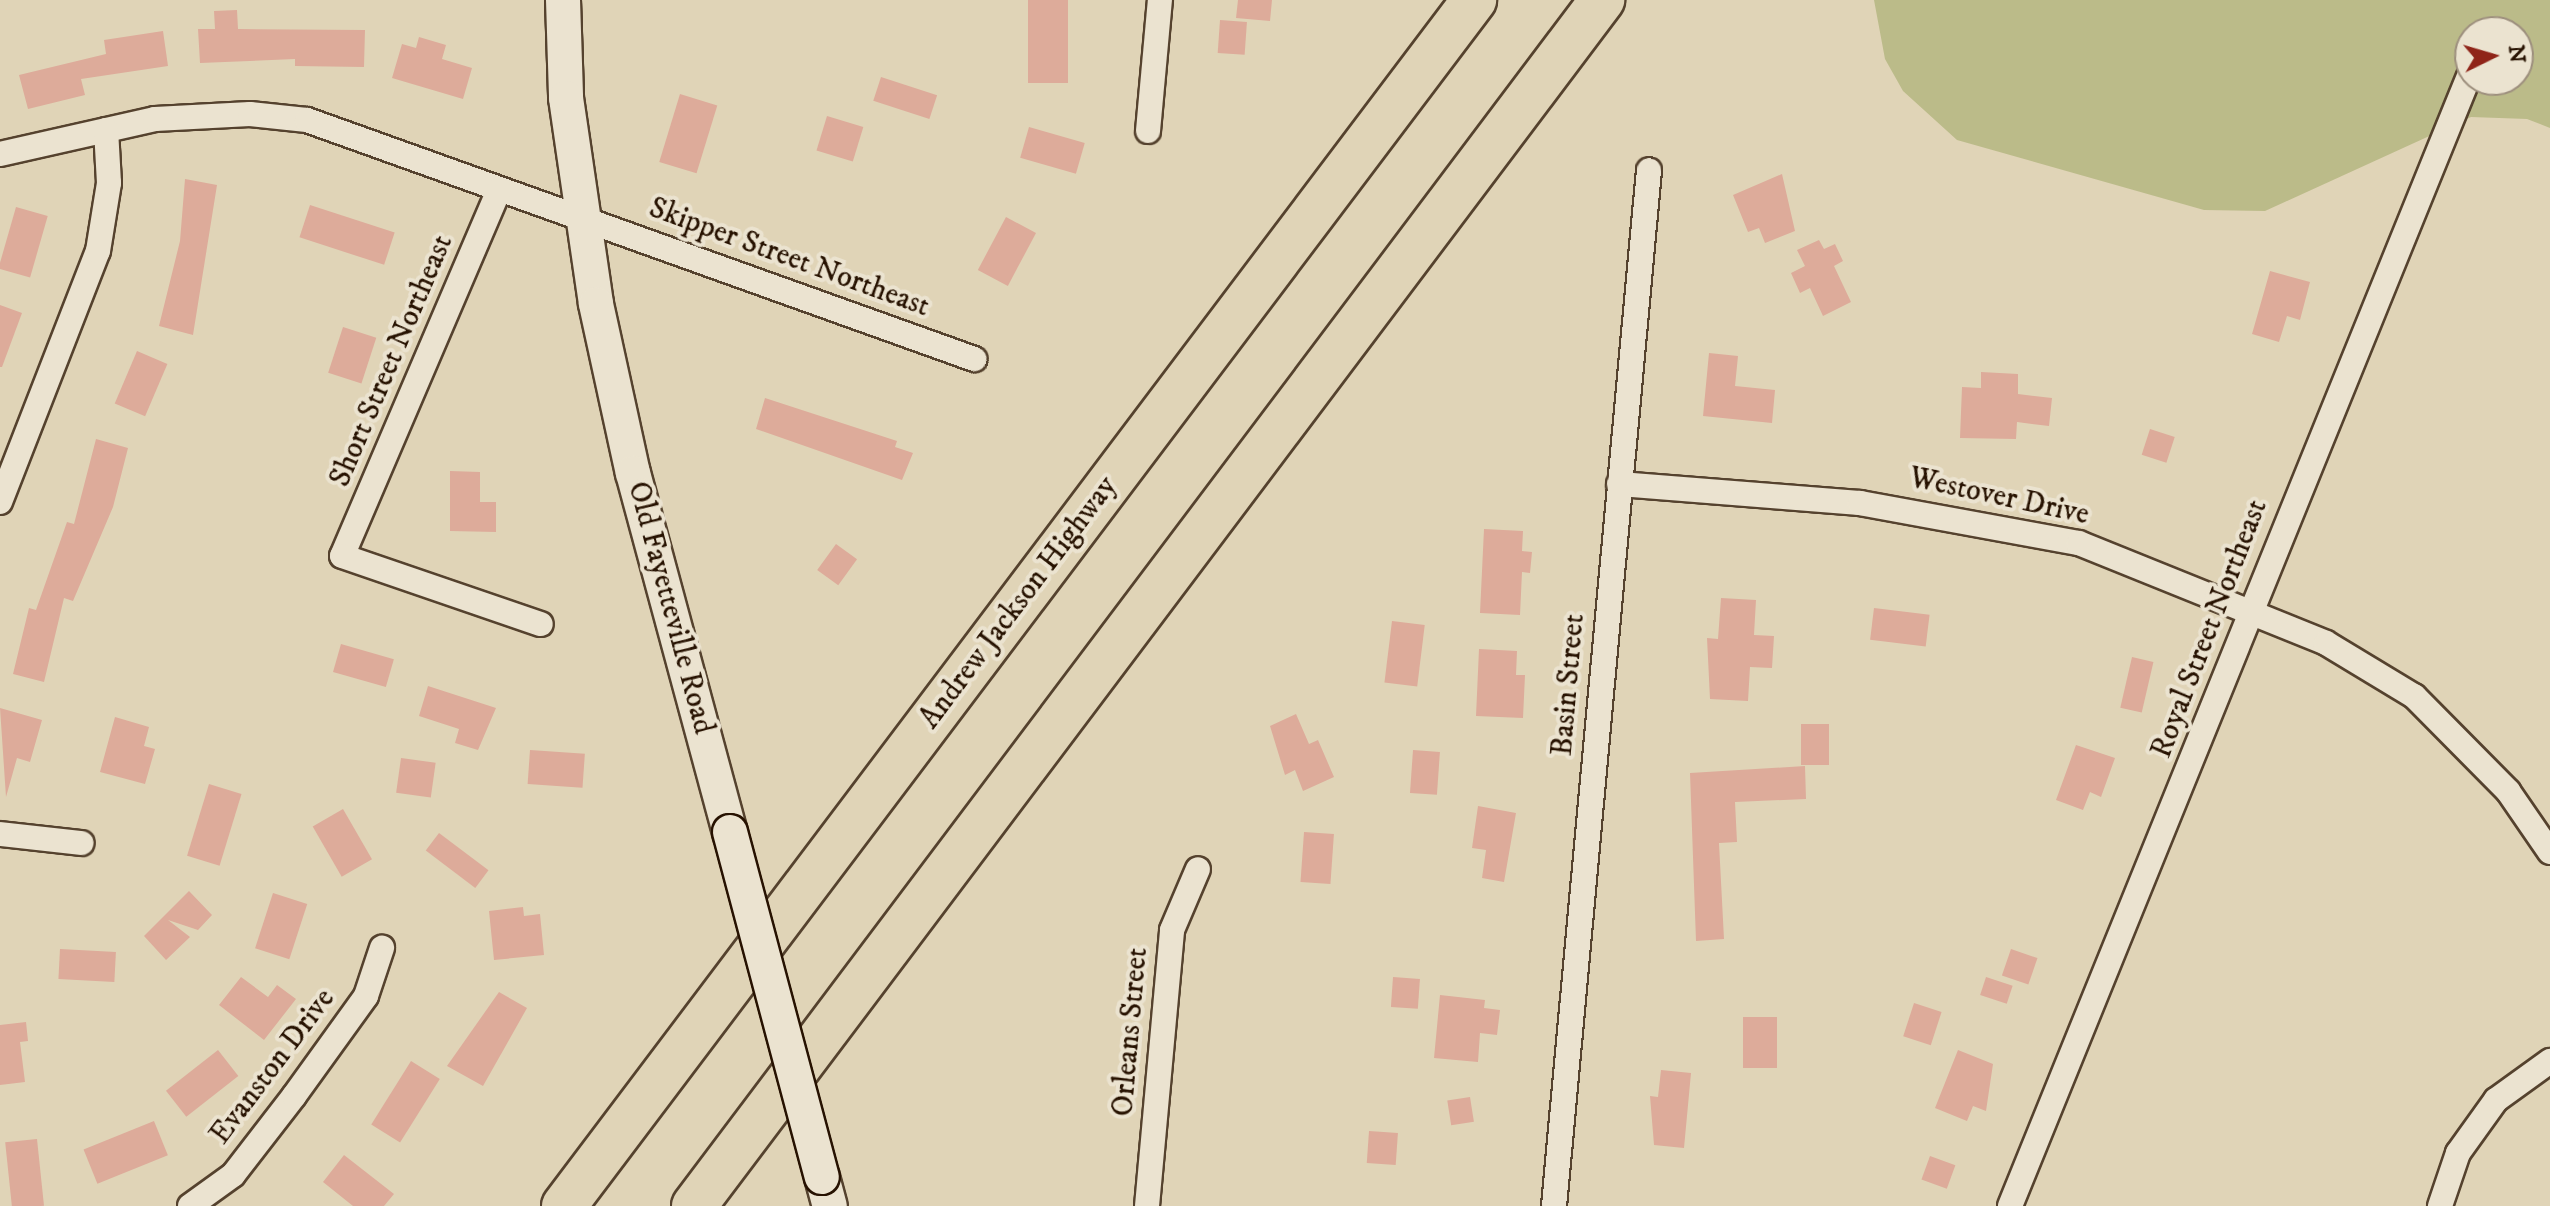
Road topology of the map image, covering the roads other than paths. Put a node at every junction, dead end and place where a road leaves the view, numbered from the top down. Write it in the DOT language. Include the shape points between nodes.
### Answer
graph roads {
  1 [pos="563,0"];
  2 [pos="1160,0"];
  3 [pos="1474,0"];
  4 [pos="1602,0"];
  5 [pos="2461,96"];
  6 [pos="106,130"];
  7 [pos="1148,131"];
  8 [pos="0,154"];
  9 [pos="1649,170"];
  10 [pos="499,190"];
  11 [pos="582,217"];
  12 [pos="974,359"];
  13 [pos="1619,484"];
  14 [pos="0,502"];
  15 [pos="2249,610"];
  16 [pos="541,624"];
  17 [pos="0,834"];
  18 [pos="82,843"];
  19 [pos="2550,852"];
  20 [pos="1198,869"];
  21 [pos="382,948"];
  22 [pos="2550,1061"];
  23 [pos="826,1191"];
  24 [pos="190,1206"];
  25 [pos="564,1206"];
  26 [pos="694,1206"];
  27 [pos="1147,1206"];
  28 [pos="1554,1206"];
  29 [pos="2010,1206"];
  30 [pos="2440,1206"];
  1 -- 11 [label="street, Old Fayetteville Road" via="566,98"];
  2 -- 7 [label="street"];
  3 -- 25 [label="highway, Andrew Jackson Highway"];
  4 -- 26 [label="highway"];
  5 -- 15 [label="street, Royal Street Northeast"];
  6 -- 8 [label="street, Skipper Street Northeast"];
  6 -- 10 [label="street, Skipper Street Northeast" via="155,119 250,114 307,120"];
  6 -- 14 [label="street" via="109,183 98,251"];
  9 -- 13 [label="street, Basin Street"];
  10 -- 11 [label="street, Skipper Street Northeast"];
  10 -- 16 [label="street, Short Street Northeast" via="342,556"];
  11 -- 12 [label="street, Skipper Street Northeast"];
  11 -- 23 [label="street, Old Fayetteville Road, bridge" via="633,473"];
  13 -- 15 [label="street, Westover Drive" via="1860,503 2005,524 2079,543"];
  13 -- 28 [label="street, Basin Street"];
  15 -- 19 [label="street, Westover Drive" via="2326,643 2414,696 2508,791"];
  15 -- 29 [label="street, Royal Street Northeast"];
  17 -- 18 [label="street"];
  20 -- 27 [label="street, Orleans Street" via="1172,930"];
  21 -- 24 [label="street, Evanston Drive" via="366,996 294,1096 233,1175"];
  22 -- 30 [label="street" via="2496,1100 2458,1153"];
}
